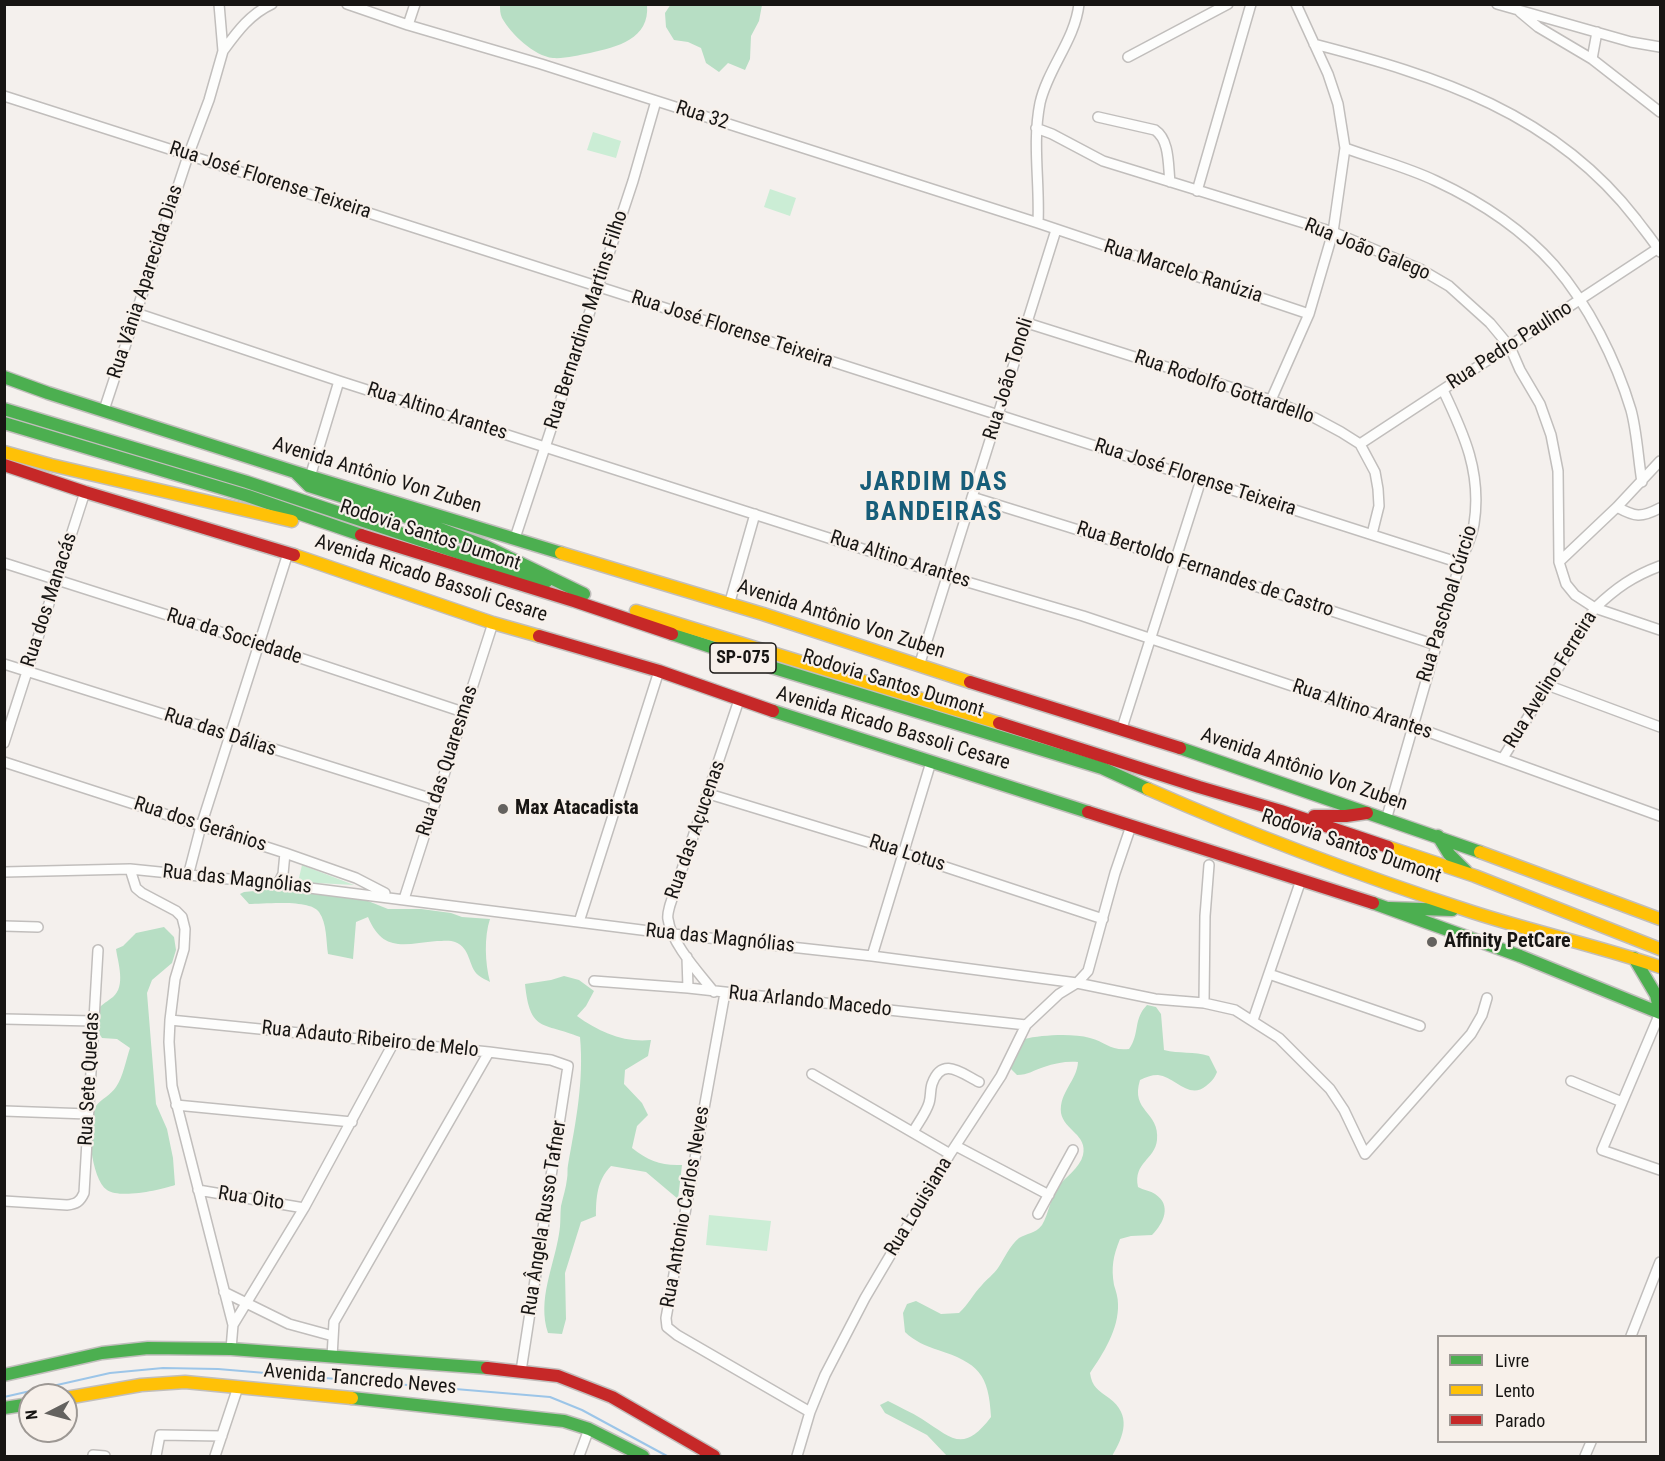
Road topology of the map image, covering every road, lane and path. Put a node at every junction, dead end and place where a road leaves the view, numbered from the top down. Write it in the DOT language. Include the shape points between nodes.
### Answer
graph roads {
  1 [pos="219,4"];
  2 [pos="272,4"];
  3 [pos="347,4"];
  4 [pos="415,4"];
  5 [pos="1079,4"];
  6 [pos="1228,4"];
  7 [pos="1251,4"];
  8 [pos="1296,4"];
  9 [pos="1497,4"];
  10 [pos="1520,12"];
  11 [pos="408,25"];
  12 [pos="1597,33"];
  13 [pos="1314,44"];
  14 [pos="1660,48"];
  15 [pos="223,51"];
  16 [pos="1128,57"];
  17 [pos="1592,59"];
  18 [pos="4,96"];
  19 [pos="656,101"];
  20 [pos="1660,112"];
  21 [pos="1098,117"];
  22 [pos="1036,128"];
  23 [pos="1345,148"];
  24 [pos="188,156"];
  25 [pos="1170,182"];
  26 [pos="1197,191"];
  27 [pos="1038,223"];
  28 [pos="1056,230"];
  29 [pos="1333,232"];
  30 [pos="1660,249"];
  31 [pos="598,288"];
  32 [pos="1580,300"];
  33 [pos="136,313"];
  34 [pos="1309,314"];
  35 [pos="1027,323"];
  36 [pos="1510,346"];
  37 [pos="4,376"];
  38 [pos="339,381"];
  39 [pos="1443,390"];
  40 [pos="1271,400"];
  41 [pos="4,409"];
  42 [pos="104,410"];
  43 [pos="998,415"];
  44 [pos="4,423"];
  45 [pos="1360,444"];
  46 [pos="545,446"];
  47 [pos="4,452"];
  48 [pos="1660,461"];
  49 [pos="4,465"];
  50 [pos="295,472"];
  51 [pos="310,477"];
  52 [pos="1201,480"];
  53 [pos="1642,482"];
  54 [pos="85,492"];
  55 [pos="972,497"];
  56 [pos="1617,507"];
  57 [pos="1658,510"];
  58 [pos="755,514"];
  59 [pos="339,528"];
  60 [pos="1372,534"];
  61 [pos="515,538"];
  62 [pos="288,553"];
  63 [pos="1175,560"];
  64 [pos="1559,562"];
  65 [pos="4,563"];
  66 [pos="1460,563"];
  67 [pos="1660,566"];
  68 [pos="947,576"];
  69 [pos="56,580"];
  70 [pos="584,594"];
  71 [pos="729,605"];
  72 [pos="1594,608"];
  73 [pos="493,623"];
  74 [pos="1660,630"];
  75 [pos="1151,639"];
  76 [pos="258,644"];
  77 [pos="1436,645"];
  78 [pos="4,664"];
  79 [pos="919,666"];
  80 [pos="27,670"];
  81 [pos="659,671"];
  82 [pos="1547,685"];
  83 [pos="739,700"];
  84 [pos="463,712"];
  85 [pos="1412,726"];
  86 [pos="1660,727"];
  87 [pos="1122,728"];
  88 [pos="230,736"];
  89 [pos="4,743"];
  90 [pos="1503,758"];
  91 [pos="4,762"];
  92 [pos="931,762"];
  93 [pos="709,794"];
  94 [pos="436,800"];
  95 [pos="1281,811"];
  96 [pos="1367,813"];
  97 [pos="1660,816"];
  98 [pos="1386,819"];
  99 [pos="201,826"];
  100 [pos="1131,826"];
  101 [pos="1438,836"];
  102 [pos="285,853"];
  103 [pos="903,853"];
  104 [pos="1209,865"];
  105 [pos="130,869"];
  106 [pos="4,872"];
  107 [pos="188,876"];
  108 [pos="1475,876"];
  109 [pos="1301,880"];
  110 [pos="278,884"];
  111 [pos="392,897"];
  112 [pos="404,899"];
  113 [pos="1389,908"];
  114 [pos="1473,912"];
  115 [pos="1103,919"];
  116 [pos="1660,919"];
  117 [pos="579,922"];
  118 [pos="4,926"];
  119 [pos="38,927"];
  120 [pos="673,934"];
  121 [pos="1660,949"];
  122 [pos="98,950"];
  123 [pos="872,956"];
  124 [pos="687,957"];
  125 [pos="1634,958"];
  126 [pos="1660,967"];
  127 [pos="1269,974"];
  128 [pos="594,981"];
  129 [pos="1077,983"];
  130 [pos="688,988"];
  131 [pos="714,992"];
  132 [pos="725,993"];
  133 [pos="1487,998"];
  134 [pos="1204,1003"];
  135 [pos="1660,1013"];
  136 [pos="4,1019"];
  137 [pos="170,1020"];
  138 [pos="1253,1020"];
  139 [pos="93,1021"];
  140 [pos="1026,1025"];
  141 [pos="1420,1026"];
  142 [pos="394,1042"];
  143 [pos="489,1052"];
  144 [pos="568,1066"];
  145 [pos="812,1074"];
  146 [pos="1571,1081"];
  147 [pos="979,1082"];
  148 [pos="1622,1102"];
  149 [pos="176,1105"];
  150 [pos="4,1111"];
  151 [pos="88,1114"];
  152 [pos="352,1122"];
  153 [pos="913,1132"];
  154 [pos="953,1150"];
  155 [pos="1073,1150"];
  156 [pos="1660,1170"];
  157 [pos="198,1190"];
  158 [pos="1049,1195"];
  159 [pos="4,1201"];
  160 [pos="304,1208"];
  161 [pos="1038,1214"];
  162 [pos="1660,1262"];
  163 [pos="224,1292"];
  164 [pos="246,1304"];
  165 [pos="232,1325"];
  166 [pos="1631,1335"];
  167 [pos="333,1336"];
  168 [pos="231,1349"];
  169 [pos="332,1357"];
  170 [pos="521,1371"];
  171 [pos="4,1375"];
  172 [pos="238,1387"];
  173 [pos="78,1396"];
  174 [pos="810,1412"];
  175 [pos="590,1429"];
  176 [pos="222,1436"];
  177 [pos="93,1455"];
  178 [pos="105,1456"];
  179 [pos="156,1456"];
  180 [pos="215,1456"];
  181 [pos="579,1456"];
  182 [pos="643,1456"];
  183 [pos="714,1456"];
  184 [pos="797,1456"];
  1 -- 15 [label="street, Rua Vânia Aparecida Dias"];
  2 -- 15 [label="street, Rua Vânia Aparecida Dias" via="249,18"];
  3 -- 11 [label="street, Rua 32"];
  4 -- 11 [label="street"];
  5 -- 22 [label="street" via="1078,17 1047,82"];
  6 -- 16 [label="street"];
  7 -- 26 [label="street"];
  8 -- 13 [label="street"];
  9 -- 10 [label="street"];
  10 -- 12 [label="street"];
  10 -- 17 [label="street"];
  11 -- 19 [label="street, Rua 32"];
  12 -- 14 [label="street"];
  12 -- 17 [label="street"];
  13 -- 23 [label="street" via="1338,104"];
  13 -- 30 [label="street" via="1439,81 1509,112 1585,163"];
  15 -- 24 [label="street, Rua Vânia Aparecida Dias"];
  17 -- 20 [label="street"];
  18 -- 24 [label="street, Rua José Florense Teixeira"];
  19 -- 27 [label="street, Rua 32"];
  19 -- 31 [label="street, Rua Bernardino Martins Filho"];
  21 -- 25 [label="street" via="1162,135"];
  22 -- 25 [label="street, Rua João Galego" via="1103,161"];
  22 -- 27 [label="street"];
  23 -- 29 [label="street"];
  23 -- 32 [label="street" via="1434,180 1473,200 1507,223 1554,265"];
  24 -- 31 [label="street, Rua José Florense Teixeira"];
  24 -- 33 [label="street, Rua Vânia Aparecida Dias"];
  25 -- 26 [label="street, Rua João Galego"];
  26 -- 29 [label="street, Rua João Galego"];
  27 -- 28 [label="street, Rua 32"];
  28 -- 34 [label="street, Rua Marcelo Ranúzia"];
  28 -- 35 [label="street, Rua João Tonoli"];
  29 -- 34 [label="street"];
  29 -- 36 [label="street, Rua João Galego" via="1420,269 1449,286"];
  30 -- 32 [label="street, Rua Pedro Paulino"];
  31 -- 43 [label="street, Rua José Florense Teixeira"];
  31 -- 46 [label="street, Rua Bernardino Martins Filho"];
  32 -- 36 [label="street, Rua Pedro Paulino"];
  32 -- 53 [label="street" via="1620,379 1631,412"];
  33 -- 38 [label="street, Rua Altino Arantes"];
  33 -- 42 [label="street, Rua Vânia Aparecida Dias"];
  34 -- 40 [label="street"];
  35 -- 40 [label="street, Rua Rodolfo Gottardello"];
  35 -- 43 [label="street, Rua João Tonoli"];
  36 -- 39 [label="street, Rua Pedro Paulino"];
  36 -- 64 [label="street, Rua João Galego" via="1551,435 1558,471"];
  37 -- 42 [label="main road, Avenida Antônio Von Zuben"];
  38 -- 46 [label="street, Rua Altino Arantes"];
  38 -- 51 [label="street"];
  39 -- 45 [label="street, Rua Pedro Paulino"];
  39 -- 66 [label="street, Rua Paschoal Cúrcio" via="1473,463 1474,524"];
  40 -- 45 [label="street, Rua Rodolfo Gottardello" via="1315,418"];
  41 -- 70 [label="main road, Rodovia Santos Dumont / SP-075" via="258,486"];
  42 -- 50 [label="main road, Avenida Antônio Von Zuben"];
  43 -- 52 [label="street, Rua José Florense Teixeira"];
  43 -- 55 [label="street, Rua João Tonoli"];
  44 -- 59 [label="main road, Rodovia Santos Dumont / SP-075" via="248,496"];
  45 -- 60 [label="street" via="1375,472 1378,489 1379,506"];
  46 -- 58 [label="street, Rua Altino Arantes"];
  46 -- 61 [label="street, Rua Bernardino Martins Filho"];
  47 -- 59 [label="main road" via="317,529"];
  48 -- 53 [label="street"];
  49 -- 54 [label="main road, Avenida Ricado Bassoli Cesare"];
  50 -- 51 [label="main road, Avenida Antônio Von Zuben"];
  50 -- 70 [label="main road" via="309,486 485,546"];
  51 -- 61 [label="main road, Avenida Antônio Von Zuben"];
  52 -- 60 [label="street, Rua José Florense Teixeira"];
  52 -- 63 [label="street"];
  53 -- 56 [label="street"];
  54 -- 62 [label="main road, Avenida Ricado Bassoli Cesare"];
  54 -- 69 [label="street, Rua dos Manacás"];
  55 -- 63 [label="street, Rua Bertoldo Fernandes de Castro"];
  55 -- 68 [label="street, Rua João Tonoli"];
  56 -- 57 [label="street" via="1634,516"];
  56 -- 64 [label="street"];
  58 -- 68 [label="street, Rua Altino Arantes"];
  58 -- 71 [label="street"];
  59 -- 114 [label="main road, Rodovia Santos Dumont / SP-075" via="1101,768 1298,852"];
  60 -- 66 [label="street, Rua José Florense Teixeira"];
  61 -- 71 [label="main road, Avenida Antônio Von Zuben"];
  62 -- 73 [label="main road, Avenida Ricado Bassoli Cesare"];
  62 -- 76 [label="street"];
  63 -- 75 [label="street"];
  63 -- 77 [label="street, Rua Bertoldo Fernandes de Castro"];
  64 -- 72 [label="street, Rua João Galego" via="1566,584"];
  65 -- 69 [label="street, Rua da Sociedade"];
  66 -- 77 [label="street, Rua Paschoal Cúrcio"];
  67 -- 72 [label="street, Rua Avelino Ferreira" via="1636,575"];
  68 -- 75 [label="street, Rua Altino Arantes"];
  68 -- 79 [label="street, Rua João Tonoli"];
  69 -- 76 [label="street, Rua da Sociedade"];
  69 -- 80 [label="street, Rua dos Manacás"];
  70 -- 95 [label="main road, Rodovia Santos Dumont / SP-075"];
  71 -- 79 [label="main road, Avenida Antônio Von Zuben"];
  72 -- 74 [label="street, Rua João Galego"];
  72 -- 82 [label="street, Rua Avelino Ferreira"];
  73 -- 81 [label="main road, Avenida Ricado Bassoli Cesare"];
  73 -- 84 [label="street, Rua das Quaresmas"];
  75 -- 85 [label="street, Rua Altino Arantes"];
  75 -- 87 [label="street"];
  76 -- 84 [label="street, Rua da Sociedade"];
  76 -- 88 [label="street"];
  77 -- 85 [label="street, Rua Paschoal Cúrcio"];
  78 -- 80 [label="street, Rua das Dálias"];
  79 -- 87 [label="main road, Avenida Antônio Von Zuben"];
  80 -- 88 [label="street, Rua das Dálias"];
  80 -- 89 [label="street, Rua dos Manacás"];
  81 -- 83 [label="main road, Avenida Ricado Bassoli Cesare"];
  81 -- 117 [label="street"];
  82 -- 86 [label="street"];
  82 -- 90 [label="street, Rua Avelino Ferreira"];
  83 -- 92 [label="main road, Avenida Ricado Bassoli Cesare"];
  83 -- 93 [label="street, Rua das Açucenas"];
  84 -- 94 [label="street, Rua das Quaresmas"];
  85 -- 90 [label="street, Rua Altino Arantes"];
  85 -- 98 [label="street, Rua Paschoal Cúrcio"];
  87 -- 96 [label="main road, Avenida Antônio Von Zuben"];
  88 -- 94 [label="street, Rua das Dálias"];
  88 -- 99 [label="street"];
  90 -- 97 [label="street, Rua Altino Arantes"];
  91 -- 99 [label="street, Rua dos Gerânios"];
  92 -- 100 [label="main road, Avenida Ricado Bassoli Cesare"];
  92 -- 103 [label="street"];
  93 -- 103 [label="street, Rua Lotus"];
  93 -- 120 [label="street, Rua das Açucenas" via="670,905 668,918"];
  94 -- 112 [label="street, Rua das Quaresmas"];
  95 -- 96 [label="main road" via="1325,817"];
  95 -- 108 [label="main road, Rodovia Santos Dumont / SP-075"];
  96 -- 98 [label="main road, Avenida Antônio Von Zuben"];
  98 -- 101 [label="main road, Avenida Antônio Von Zuben"];
  99 -- 102 [label="street, Rua dos Gerânios"];
  99 -- 107 [label="street"];
  100 -- 109 [label="main road, Avenida Ricado Bassoli Cesare"];
  100 -- 115 [label="street"];
  101 -- 108 [label="main road" via="1454,861"];
  101 -- 116 [label="main road, Avenida Antônio Von Zuben"];
  102 -- 110 [label="street"];
  102 -- 111 [label="street, Rua dos Gerânios" via="356,878"];
  103 -- 115 [label="street, Rua Lotus"];
  103 -- 123 [label="street"];
  104 -- 134 [label="street"];
  105 -- 106 [label="street, Rua das Magnólias"];
  105 -- 107 [label="street, Rua das Magnólias"];
  105 -- 137 [label="street" via="136,888 182,917 184,950"];
  107 -- 110 [label="street, Rua das Magnólias"];
  108 -- 121 [label="main road, Rodovia Santos Dumont / SP-075"];
  109 -- 113 [label="main road, Avenida Ricado Bassoli Cesare"];
  109 -- 127 [label="street"];
  110 -- 111 [label="street, Rua das Magnólias"];
  111 -- 112 [label="street, Rua das Magnólias"];
  112 -- 117 [label="street, Rua das Magnólias"];
  113 -- 114 [label="main road"];
  113 -- 135 [label="main road, Avenida Ricado Bassoli Cesare"];
  114 -- 125 [label="main road, Rodovia Santos Dumont / SP-075"];
  115 -- 129 [label="street" via="1088,971"];
  117 -- 120 [label="street, Rua das Magnólias"];
  118 -- 119 [label="street"];
  120 -- 123 [label="street, Rua das Magnólias"];
  120 -- 124 [label="street, Rua das Açucenas"];
  122 -- 139 [label="street, Rua Sete Quedas"];
  123 -- 129 [label="street, Rua das Magnólias"];
  124 -- 130 [label="street, Rua das Açucenas"];
  124 -- 131 [label="street, Rua das Açucenas"];
  125 -- 126 [label="main road, Rodovia Santos Dumont / SP-075"];
  125 -- 135 [label="main road" via="1656,995"];
  127 -- 138 [label="street"];
  127 -- 141 [label="street"];
  128 -- 130 [label="street, Rua Arlando Macedo"];
  129 -- 134 [label="street, Rua das Magnólias" via="1155,999"];
  129 -- 140 [label="street, Rua Louisiana"];
  130 -- 131 [label="street, Rua Arlando Macedo"];
  131 -- 132 [label="street, Rua Arlando Macedo"];
  132 -- 140 [label="street, Rua Arlando Macedo"];
  132 -- 174 [label="street, Rua Antonio Carlos Neves" via="667,1327"];
  133 -- 138 [label="street, Rua das Magnólias" via="1471,1034 1365,1154 1330,1089 1279,1038"];
  134 -- 138 [label="street, Rua das Magnólias" via="1235,1010"];
  135 -- 148 [label="street"];
  136 -- 139 [label="street"];
  137 -- 142 [label="street, Rua Adauto Ribeiro de Melo"];
  137 -- 149 [label="street"];
  139 -- 151 [label="street, Rua Sete Quedas"];
  140 -- 154 [label="street, Rua Louisiana" via="1001,1076"];
  142 -- 143 [label="street, Rua Adauto Ribeiro de Melo"];
  142 -- 152 [label="street"];
  143 -- 144 [label="street, Rua Adauto Ribeiro de Melo"];
  143 -- 167 [label="street" via="334,1322"];
  144 -- 170 [label="street, Rua Ângela Russo Tafner"];
  145 -- 153 [label="street"];
  146 -- 148 [label="street"];
  147 -- 153 [label="street" via="951,1068 942,1068 936,1073 929,1102"];
  148 -- 156 [label="street" via="1602,1150"];
  149 -- 152 [label="street"];
  149 -- 157 [label="street"];
  150 -- 151 [label="street"];
  151 -- 159 [label="street, Rua Sete Quedas" via="81,1199 76,1204"];
  152 -- 160 [label="street"];
  153 -- 154 [label="street"];
  154 -- 158 [label="street"];
  154 -- 174 [label="street, Rua Louisiana" via="865,1298"];
  155 -- 158 [label="street"];
  157 -- 160 [label="street, Rua Oito"];
  157 -- 163 [label="street"];
  158 -- 161 [label="street"];
  160 -- 164 [label="street"];
  162 -- 166 [label="street"];
  163 -- 164 [label="street"];
  163 -- 165 [label="street"];
  164 -- 165 [label="street"];
  164 -- 167 [label="street" via="289,1324"];
  165 -- 168 [label="street"];
  167 -- 169 [label="street"];
  168 -- 169 [label="main road"];
  168 -- 171 [label="main road" via="126,1350"];
  169 -- 170 [label="main road"];
  170 -- 183 [label="main road" via="558,1376 612,1397"];
  172 -- 173 [label="main road, Avenida Tancredo Neves" via="164,1383"];
  172 -- 175 [label="main road, Avenida Tancredo Neves" via="535,1417"];
  172 -- 176 [label="street"];
  174 -- 184 [label="street, Rua Louisiana"];
  175 -- 181 [label="street"];
  175 -- 182 [label="main road, Avenida Tancredo Neves"];
  176 -- 179 [label="street" via="160,1435"];
  176 -- 180 [label="street"];
  177 -- 178 [label="street"];
}
